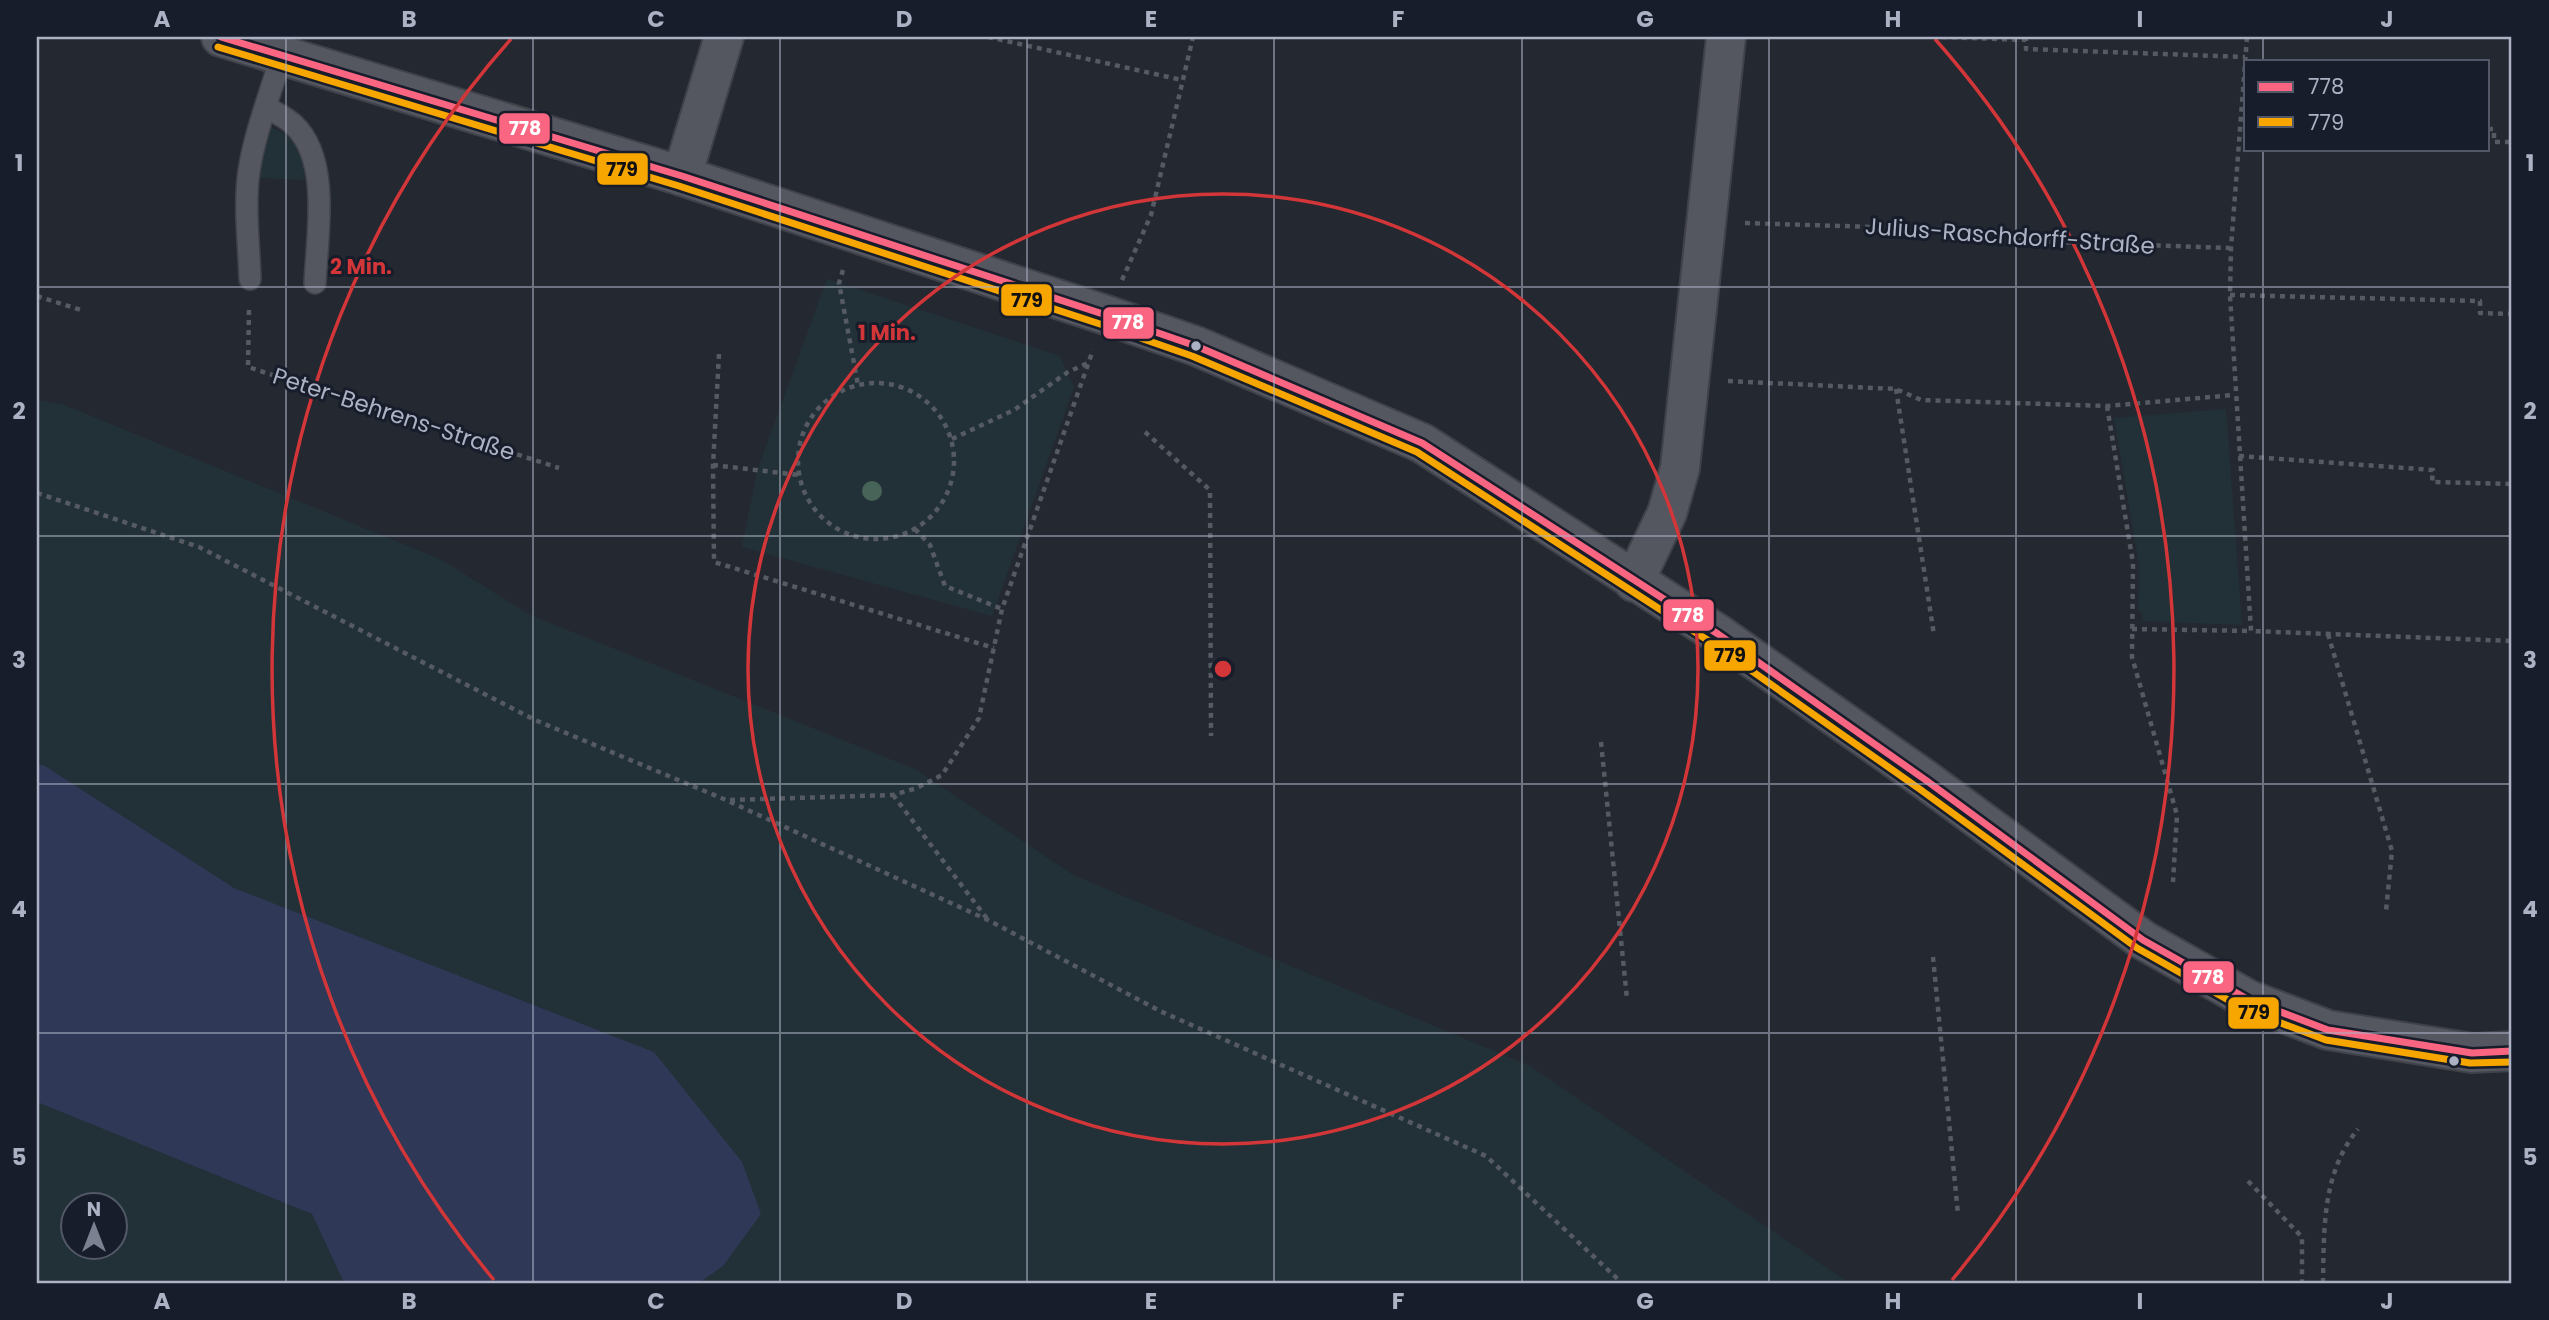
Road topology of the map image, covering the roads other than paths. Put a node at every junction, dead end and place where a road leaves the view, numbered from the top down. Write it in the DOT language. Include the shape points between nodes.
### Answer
graph roads {
  1 [pos="221,37"];
  2 [pos="724,37"];
  3 [pos="1726,37"];
  4 [pos="281,57"];
  5 [pos="267,107"];
  6 [pos="682,176"];
  7 [pos="250,279"];
  8 [pos="315,283"];
  9 [pos="1634,582"];
  10 [pos="2512,1051"];
  1 -- 4 [label="street"];
  2 -- 6 [label="street"];
  3 -- 9 [label="street" via="1680,468 1667,513"];
  4 -- 5 [label="lane"];
  4 -- 6 [label="street"];
  5 -- 7 [label="lane" via="248,174"];
  5 -- 8 [label="lane" via="295,125 310,147 319,174"];
  6 -- 9 [label="street" via="1196,346 1422,443"];
  9 -- 10 [label="street" via="1927,780 2143,940 2249,1000 2329,1030 2472,1053"];
}
